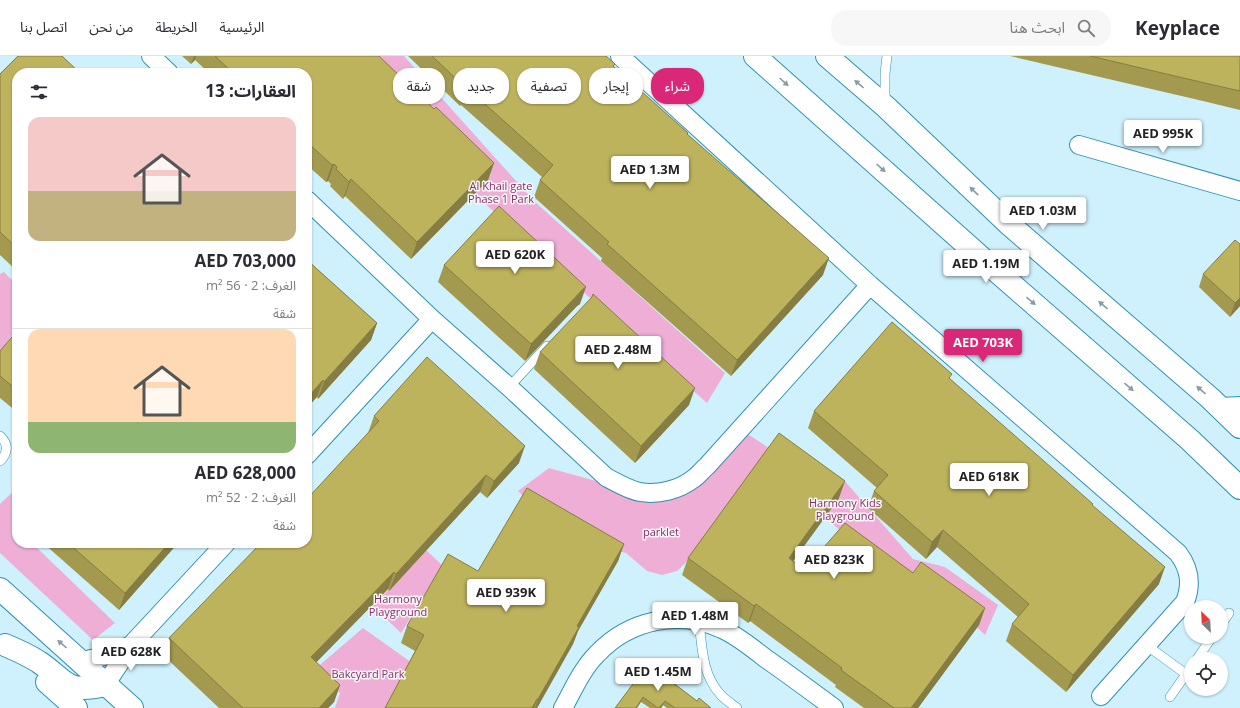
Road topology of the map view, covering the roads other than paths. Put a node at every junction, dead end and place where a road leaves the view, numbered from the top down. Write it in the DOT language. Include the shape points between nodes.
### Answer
graph roads {
  1 [pos="151,56"];
  2 [pos="620,56"];
  3 [pos="755,56"];
  4 [pos="827,56"];
  5 [pos="888,56"];
  6 [pos="164,68"];
  7 [pos="886,107"];
  8 [pos="1079,146"];
  9 [pos="1240,191"];
  10 [pos="312,205"];
  11 [pos="870,285"];
  12 [pos="432,319"];
  13 [pos="555,338"];
  14 [pos="509,387"];
  15 [pos="1230,407"];
  16 [pos="1240,427"];
  17 [pos="0,436"];
  18 [pos="312,450"];
  19 [pos="0,461"];
  20 [pos="1240,488"];
  21 [pos="221,548"];
  22 [pos="0,589"];
  23 [pos="699,621"];
  24 [pos="3,642"];
  25 [pos="133,644"];
  26 [pos="1146,645"];
  27 [pos="82,661"];
  28 [pos="1184,668"];
  29 [pos="1184,676"];
  30 [pos="105,684"];
  31 [pos="1101,696"];
  32 [pos="1170,697"];
  33 [pos="76,708"];
  34 [pos="132,708"];
  35 [pos="563,708"];
  36 [pos="737,708"];
  37 [pos="834,708"];
  1 -- 6 [label="street"];
  2 -- 11 [label="street"];
  3 -- 20 [label="street, one-way" via="1190,440"];
  7 -- 4 [label="street, one-way"];
  5 -- 7 [label="lane" via="885,74"];
  15 -- 7 [label="street, one-way" via="1010,225"];
  8 -- 9 [label="street"];
  10 -- 12 [label="street"];
  11 -- 14 [label="street" via="707,466 693,479 677,488 659,492 640,492 606,478"];
  11 -- 26 [label="street" via="1184,560 1190,576 1188,594"];
  12 -- 14 [label="street"];
  12 -- 18 [label="street"];
  13 -- 14 [label="lane"];
  15 -- 16 [label="street"];
  17 -- 19 [label="lane" via="7,448 5,456"];
  21 -- 25 [label="street"];
  27 -- 22 [label="street, one-way"];
  23 -- 35 [label="street" via="663,620 626,631 610,642 588,664"];
  23 -- 36 [label="lane" via="703,659 710,679 721,696"];
  23 -- 37 [label="street" via="734,635"];
  24 -- 30 [label="street" via="40,663 70,686 84,688"];
  24 -- 33 [label="street"];
  25 -- 27 [label="street" via="109,655"];
  25 -- 30 [label="street"];
  26 -- 28 [label="lane"];
  26 -- 31 [label="street"];
  27 -- 30 [label="street"];
  29 -- 32 [label="lane"];
  30 -- 34 [label="street"];
}
